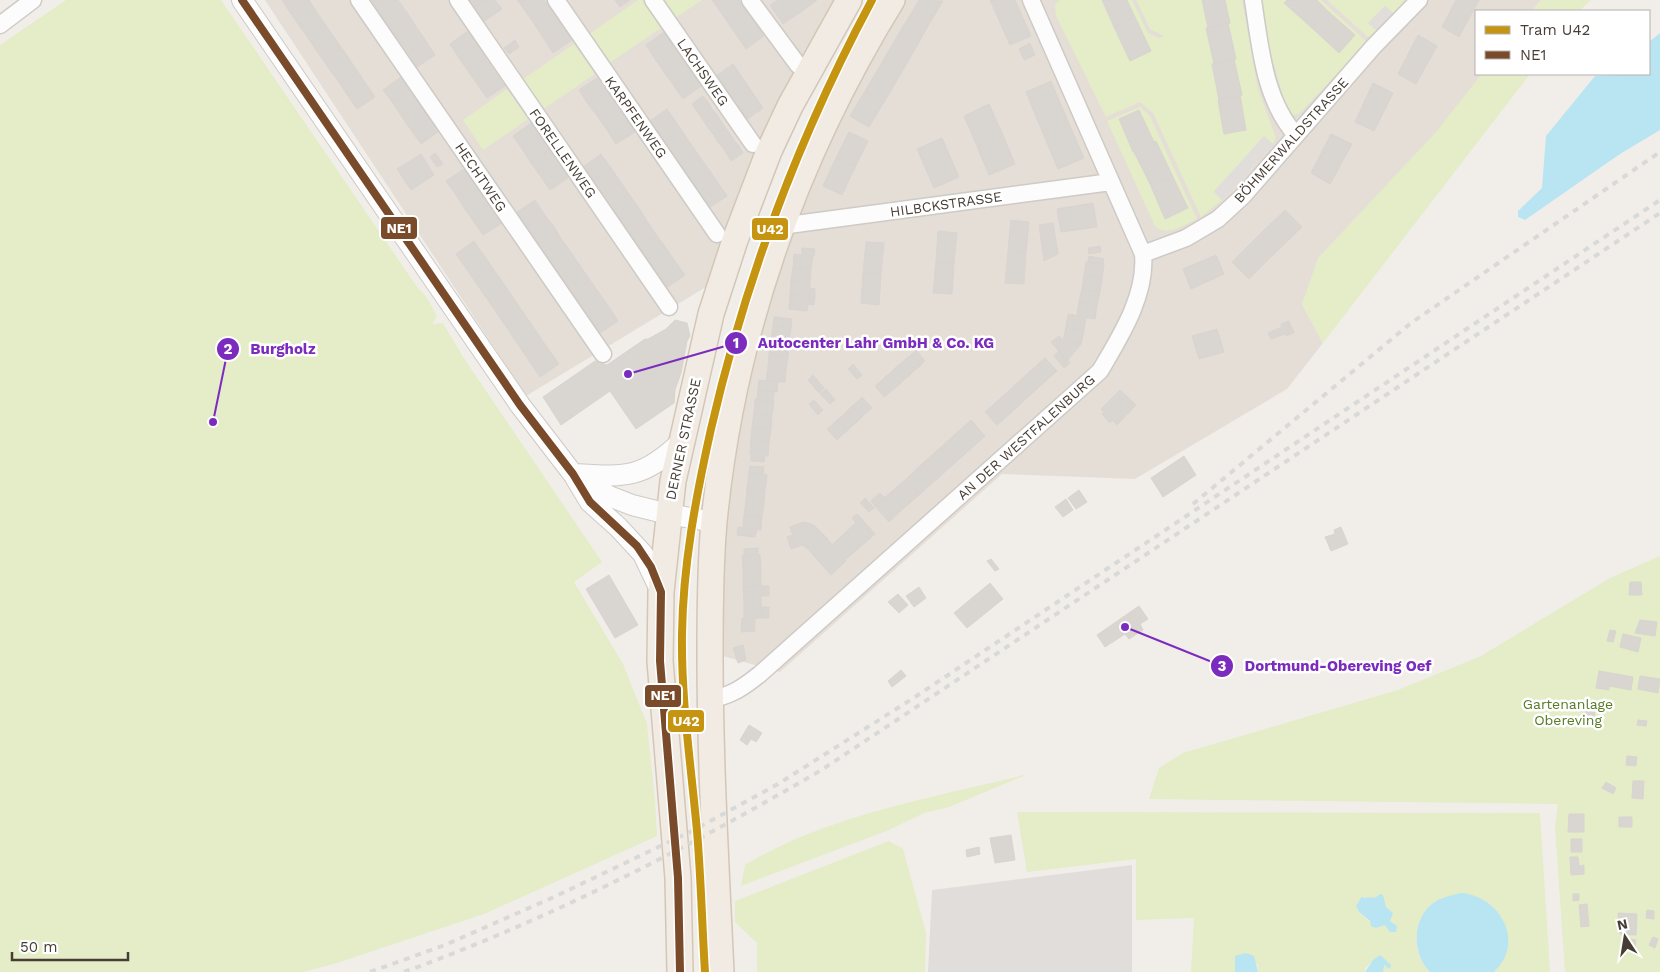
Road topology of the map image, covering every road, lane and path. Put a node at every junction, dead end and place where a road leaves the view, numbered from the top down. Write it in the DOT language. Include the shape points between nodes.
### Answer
graph roads {
  1 [pos="33,0"];
  2 [pos="242,0"];
  3 [pos="359,0"];
  4 [pos="458,0"];
  5 [pos="556,0"];
  6 [pos="653,0"];
  7 [pos="750,0"];
  8 [pos="848,0"];
  9 [pos="892,0"];
  10 [pos="1253,0"];
  11 [pos="1418,0"];
  12 [pos="1035,1"];
  13 [pos="0,25"];
  14 [pos="798,65"];
  15 [pos="1296,135"];
  16 [pos="753,144"];
  17 [pos="1111,182"];
  18 [pos="780,226"];
  19 [pos="717,234"];
  20 [pos="1143,254"];
  21 [pos="669,307"];
  22 [pos="602,354"];
  23 [pos="682,441"];
  24 [pos="573,474"];
  25 [pos="668,514"];
  26 [pos="714,522"];
  27 [pos="661,592"];
  28 [pos="710,700"];
  29 [pos="680,972"];
  30 [pos="721,972"];
  1 -- 13 [label="street"];
  2 -- 24 [label="street" via="520,405"];
  3 -- 22 [label="street, HECHTWEG"];
  4 -- 21 [label="street, FORELLENWEG"];
  5 -- 19 [label="street, KARPFENWEG"];
  6 -- 16 [label="street, LACHSWEG"];
  7 -- 14 [label="street"];
  8 -- 23 [label="main road, DERNER STRASSE" via="790,106 743,218 711,314"];
  9 -- 18 [label="main road" via="829,112"];
  10 -- 15 [label="street" via="1266,72 1276,106 1283,121"];
  11 -- 15 [label="street, BÖHMERWALDSTRASSE"];
  12 -- 17 [label="street, AN DER WESTFALENBURG"];
  15 -- 20 [label="street, BÖHMERWALDSTRASSE" via="1218,220 1186,238"];
  17 -- 18 [label="street, HILBCKSTRASSE"];
  17 -- 20 [label="street, AN DER WESTFALENBURG"];
  18 -- 26 [label="main road" via="739,368"];
  20 -- 28 [label="street, AN DER WESTFALENBURG" via="1139,291 1123,331 1100,371 760,674 742,688"];
  23 -- 24 [label="street" via="664,458 638,473 623,476"];
  23 -- 25 [label="main road, DERNER STRASSE"];
  24 -- 25 [label="street" via="609,496"];
  24 -- 27 [label="street" via="590,502 643,554"];
  25 -- 26 [label="street"];
  25 -- 27 [label="main road, DERNER STRASSE"];
  26 -- 28 [label="main road"];
  27 -- 29 [label="main road, DERNER STRASSE" via="660,661 678,878"];
  28 -- 30 [label="main road"];
}
